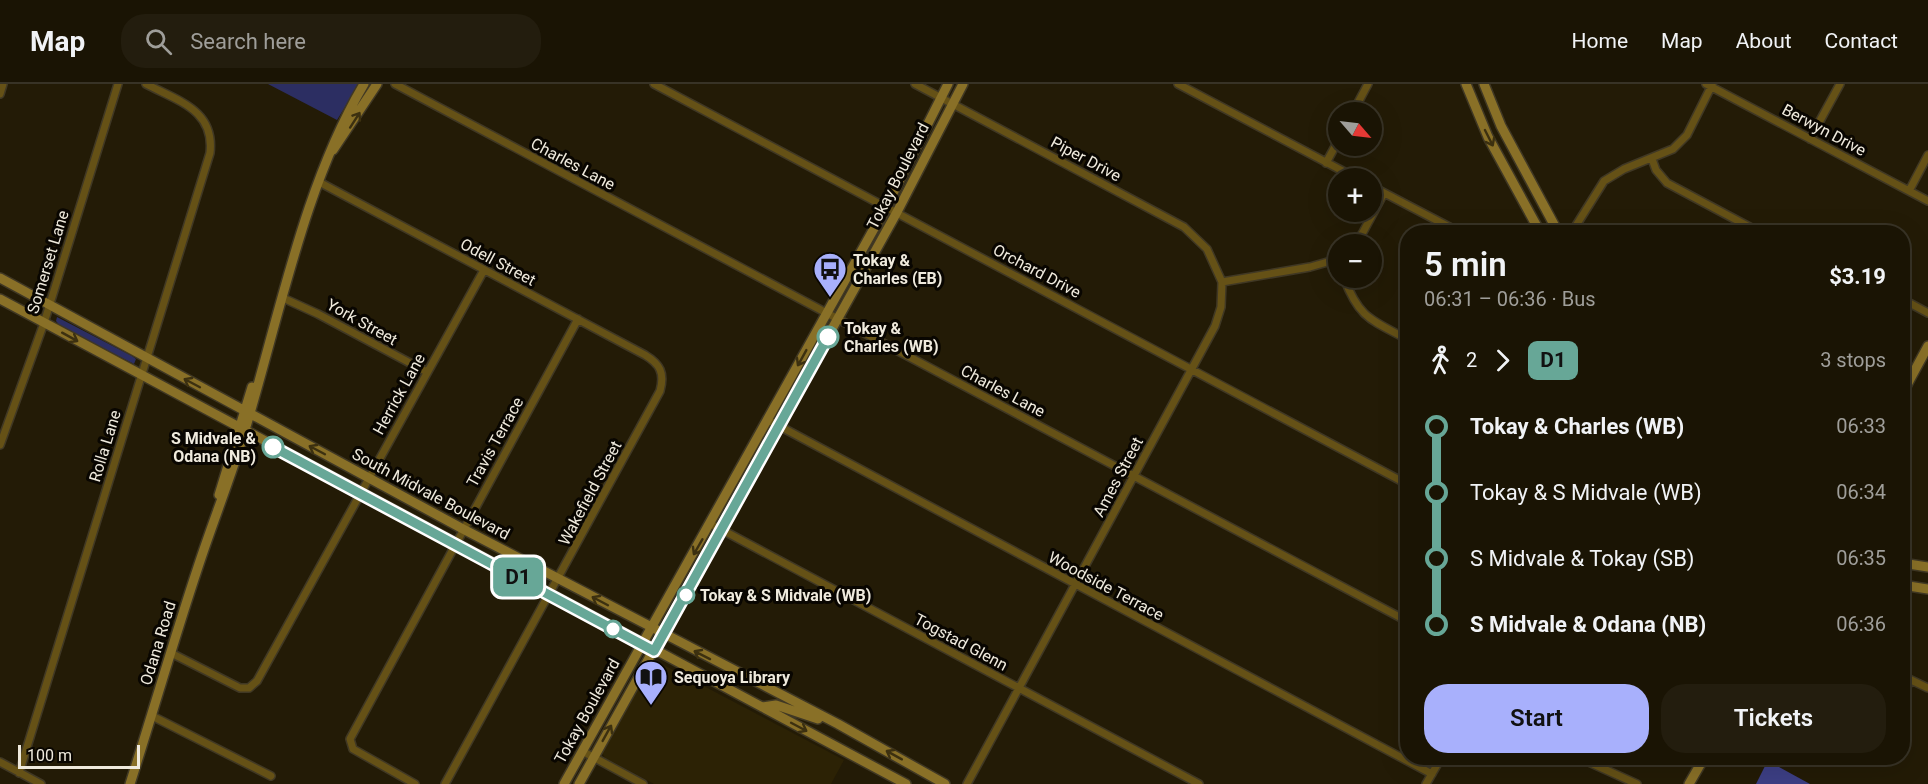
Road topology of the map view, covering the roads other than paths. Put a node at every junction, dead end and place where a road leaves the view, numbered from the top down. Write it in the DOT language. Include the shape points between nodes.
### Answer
graph roads {
  1 [pos="3,84"];
  2 [pos="118,84"];
  3 [pos="146,84"];
  4 [pos="364,84"];
  5 [pos="377,84"];
  6 [pos="395,84"];
  7 [pos="654,84"];
  8 [pos="915,84"];
  9 [pos="948,84"];
  10 [pos="963,84"];
  11 [pos="1178,84"];
  12 [pos="1368,84"];
  13 [pos="1466,84"];
  14 [pos="1484,84"];
  15 [pos="1840,84"];
  16 [pos="1710,85"];
  17 [pos="0,94"];
  18 [pos="940,98"];
  19 [pos="1358,102"];
  20 [pos="952,104"];
  21 [pos="1810,139"];
  22 [pos="330,154"];
  23 [pos="1928,155"];
  24 [pos="1330,156"];
  25 [pos="1652,159"];
  26 [pos="1326,163"];
  27 [pos="1336,168"];
  28 [pos="319,182"];
  29 [pos="1909,191"];
  30 [pos="1384,193"];
  31 [pos="1928,201"];
  32 [pos="885,207"];
  33 [pos="897,212"];
  34 [pos="1446,225"];
  35 [pos="1536,225"];
  36 [pos="1553,225"];
  37 [pos="1576,225"];
  38 [pos="1746,225"];
  39 [pos="1362,234"];
  40 [pos="1328,262"];
  41 [pos="484,270"];
  42 [pos="0,278"];
  43 [pos="1222,282"];
  44 [pos="1348,288"];
  45 [pos="283,298"];
  46 [pos="0,299"];
  47 [pos="1910,303"];
  48 [pos="48,304"];
  49 [pos="827,313"];
  50 [pos="1928,313"];
  51 [pos="578,319"];
  52 [pos="838,319"];
  53 [pos="44,323"];
  54 [pos="1400,335"];
  55 [pos="1928,346"];
  56 [pos="146,358"];
  57 [pos="1192,368"];
  58 [pos="661,370"];
  59 [pos="427,372"];
  60 [pos="141,376"];
  61 [pos="1910,379"];
  62 [pos="247,413"];
  63 [pos="768,420"];
  64 [pos="779,426"];
  65 [pos="242,430"];
  66 [pos="0,446"];
  67 [pos="1134,476"];
  68 [pos="369,478"];
  69 [pos="1400,480"];
  70 [pos="360,494"];
  71 [pos="711,524"];
  72 [pos="463,529"];
  73 [pos="722,530"];
  74 [pos="455,544"];
  75 [pos="1910,564"];
  76 [pos="1928,567"];
  77 [pos="559,579"];
  78 [pos="1076,585"];
  79 [pos="1910,586"];
  80 [pos="1928,589"];
  81 [pos="550,595"];
  82 [pos="1400,617"];
  83 [pos="651,629"];
  84 [pos="663,635"];
  85 [pos="642,645"];
  86 [pos="654,651"];
  87 [pos="171,653"];
  88 [pos="1910,681"];
  89 [pos="1019,688"];
  90 [pos="1928,688"];
  91 [pos="762,707"];
  92 [pos="152,716"];
  93 [pos="838,724"];
  94 [pos="582,751"];
  95 [pos="593,757"];
  96 [pos="1400,757"];
  97 [pos="0,762"];
  98 [pos="1415,765"];
  99 [pos="1437,765"];
  100 [pos="1595,765"];
  101 [pos="1700,765"];
  102 [pos="19,773"];
  103 [pos="1432,774"];
  104 [pos="271,776"];
  105 [pos="41,784"];
  106 [pos="130,784"];
  107 [pos="415,784"];
  108 [pos="445,784"];
  109 [pos="564,784"];
  110 [pos="579,784"];
  111 [pos="643,784"];
  112 [pos="906,784"];
  113 [pos="945,784"];
  114 [pos="967,784"];
  115 [pos="1199,784"];
  116 [pos="1426,784"];
  117 [pos="1637,784"];
  118 [pos="1689,784"];
  1 -- 17 [label="street"];
  2 -- 48 [label="street, Somerset Lane"];
  3 -- 56 [label="street, Rolla Lane" via="199,114 209,126 210,153"];
  4 -- 22 [label="street, Odana Road"];
  22 -- 5 [label="street, Odana Road, one-way"];
  6 -- 49 [label="street, Charles Lane"];
  7 -- 32 [label="street, Orchard Drive"];
  8 -- 18 [label="street, Piper Drive"];
  9 -- 18 [label="street, Tokay Boulevard"];
  10 -- 20 [label="street, Tokay Boulevard"];
  11 -- 26 [label="street"];
  12 -- 19 [label="street"];
  13 -- 35 [label="street, one-way" via="1488,137"];
  14 -- 36 [label="street" via="1501,126"];
  15 -- 21 [label="street"];
  16 -- 21 [label="street, Berwyn Drive"];
  16 -- 25 [label="street" via="1687,135 1673,149"];
  18 -- 20 [label="street, Piper Drive"];
  18 -- 32 [label="street, Tokay Boulevard"];
  20 -- 33 [label="street, Tokay Boulevard"];
  20 -- 43 [label="street, Piper Drive" via="1184,227 1207,249"];
  21 -- 29 [label="street, Berwyn Drive"];
  22 -- 28 [label="street, Odana Road"];
  23 -- 29 [label="street"];
  24 -- 26 [label="street"];
  25 -- 37 [label="street" via="1604,181"];
  25 -- 38 [label="street" via="1667,183"];
  26 -- 27 [label="street"];
  28 -- 41 [label="street, Odell Street"];
  28 -- 45 [label="street, Odana Road"];
  29 -- 31 [label="street, Berwyn Drive"];
  30 -- 34 [label="street"];
  30 -- 39 [label="street"];
  32 -- 33 [label="street, Orchard Drive"];
  32 -- 49 [label="street, Tokay Boulevard"];
  33 -- 52 [label="street, Tokay Boulevard"];
  33 -- 57 [label="street, Orchard Drive"];
  40 -- 43 [label="street"];
  41 -- 51 [label="street, Odell Street"];
  41 -- 59 [label="street, Herrick Lane"];
  42 -- 48 [label="street, South Midvale Boulevard"];
  43 -- 57 [label="street, Ames Street" via="1218,319"];
  44 -- 54 [label="street" via="1363,314"];
  45 -- 59 [label="street, York Street"];
  45 -- 62 [label="street, Odana Road"];
  46 -- 53 [label="street, South Midvale Boulevard"];
  47 -- 50 [label="street"];
  48 -- 53 [label="street, Somerset Lane"];
  48 -- 56 [label="street, South Midvale Boulevard"];
  49 -- 52 [label="street, Charles Lane"];
  49 -- 63 [label="street, Tokay Boulevard, one-way"];
  51 -- 58 [label="street, Odell Street" via="657,362"];
  51 -- 72 [label="street, Travis Terrace"];
  52 -- 64 [label="street, Tokay Boulevard"];
  52 -- 67 [label="street, Charles Lane"];
  53 -- 60 [label="street, South Midvale Boulevard, one-way"];
  53 -- 66 [label="street, Somerset Lane"];
  55 -- 61 [label="street"];
  56 -- 60 [label="street, Rolla Lane"];
  62 -- 56 [label="street, South Midvale Boulevard, one-way"];
  57 -- 67 [label="street, Ames Street"];
  57 -- 69 [label="street, Orchard Drive"];
  58 -- 77 [label="street, Wakefield Street" via="660,391"];
  59 -- 68 [label="street, Herrick Lane"];
  60 -- 65 [label="street, South Midvale Boulevard"];
  60 -- 102 [label="street, Rolla Lane"];
  62 -- 65 [label="street, Odana Road"];
  68 -- 62 [label="street, South Midvale Boulevard, one-way"];
  63 -- 64 [label="street, Woodside Terrace"];
  63 -- 71 [label="street, Tokay Boulevard"];
  64 -- 73 [label="street, Tokay Boulevard"];
  64 -- 78 [label="street, Woodside Terrace"];
  65 -- 70 [label="street, South Midvale Boulevard"];
  65 -- 87 [label="street, Odana Road"];
  67 -- 78 [label="street, Ames Street"];
  67 -- 82 [label="street, Charles Lane"];
  68 -- 70 [label="street, Herrick Lane"];
  68 -- 72 [label="street, South Midvale Boulevard"];
  70 -- 74 [label="street, South Midvale Boulevard"];
  70 -- 87 [label="street, Herrick Lane" via="257,681 249,688 231,685"];
  71 -- 73 [label="street, Togstad Glenn"];
  71 -- 83 [label="street, Tokay Boulevard, one-way"];
  72 -- 74 [label="street, Travis Terrace"];
  72 -- 77 [label="street, South Midvale Boulevard"];
  73 -- 84 [label="street, Tokay Boulevard"];
  73 -- 89 [label="street, Togstad Glenn"];
  74 -- 81 [label="street, South Midvale Boulevard"];
  74 -- 107 [label="street, Travis Terrace" via="351,737 353,749"];
  75 -- 76 [label="street"];
  77 -- 81 [label="street, Wakefield Street"];
  83 -- 77 [label="street, South Midvale Boulevard, one-way"];
  78 -- 89 [label="street, Ames Street"];
  78 -- 96 [label="street, Woodside Terrace"];
  79 -- 80 [label="street"];
  81 -- 85 [label="street, South Midvale Boulevard"];
  81 -- 108 [label="street, Wakefield Street"];
  83 -- 84 [label="street, South Midvale Boulevard"];
  83 -- 85 [label="street, Tokay Boulevard"];
  84 -- 86 [label="street, Tokay Boulevard"];
  93 -- 84 [label="street, South Midvale Boulevard, one-way"];
  85 -- 86 [label="street, South Midvale Boulevard"];
  85 -- 94 [label="street, Tokay Boulevard"];
  86 -- 91 [label="street, South Midvale Boulevard"];
  95 -- 86 [label="street, Tokay Boulevard, one-way"];
  87 -- 92 [label="street, Odana Road"];
  88 -- 90 [label="street"];
  89 -- 114 [label="street, Ames Street"];
  89 -- 115 [label="street, Togstad Glenn"];
  91 -- 93 [label="street" via="776,705"];
  91 -- 112 [label="street, South Midvale Boulevard, one-way"];
  92 -- 104 [label="street"];
  92 -- 106 [label="street, Odana Road"];
  113 -- 93 [label="street, South Midvale Boulevard, one-way"];
  94 -- 95 [label="street"];
  94 -- 109 [label="street, Tokay Boulevard"];
  95 -- 110 [label="street, Tokay Boulevard"];
  95 -- 111 [label="street"];
  97 -- 102 [label="street"];
  98 -- 103 [label="street, Woodside Terrace"];
  99 -- 103 [label="street"];
  100 -- 117 [label="street"];
  101 -- 118 [label="street"];
  102 -- 105 [label="street"];
  103 -- 116 [label="street"];
}
